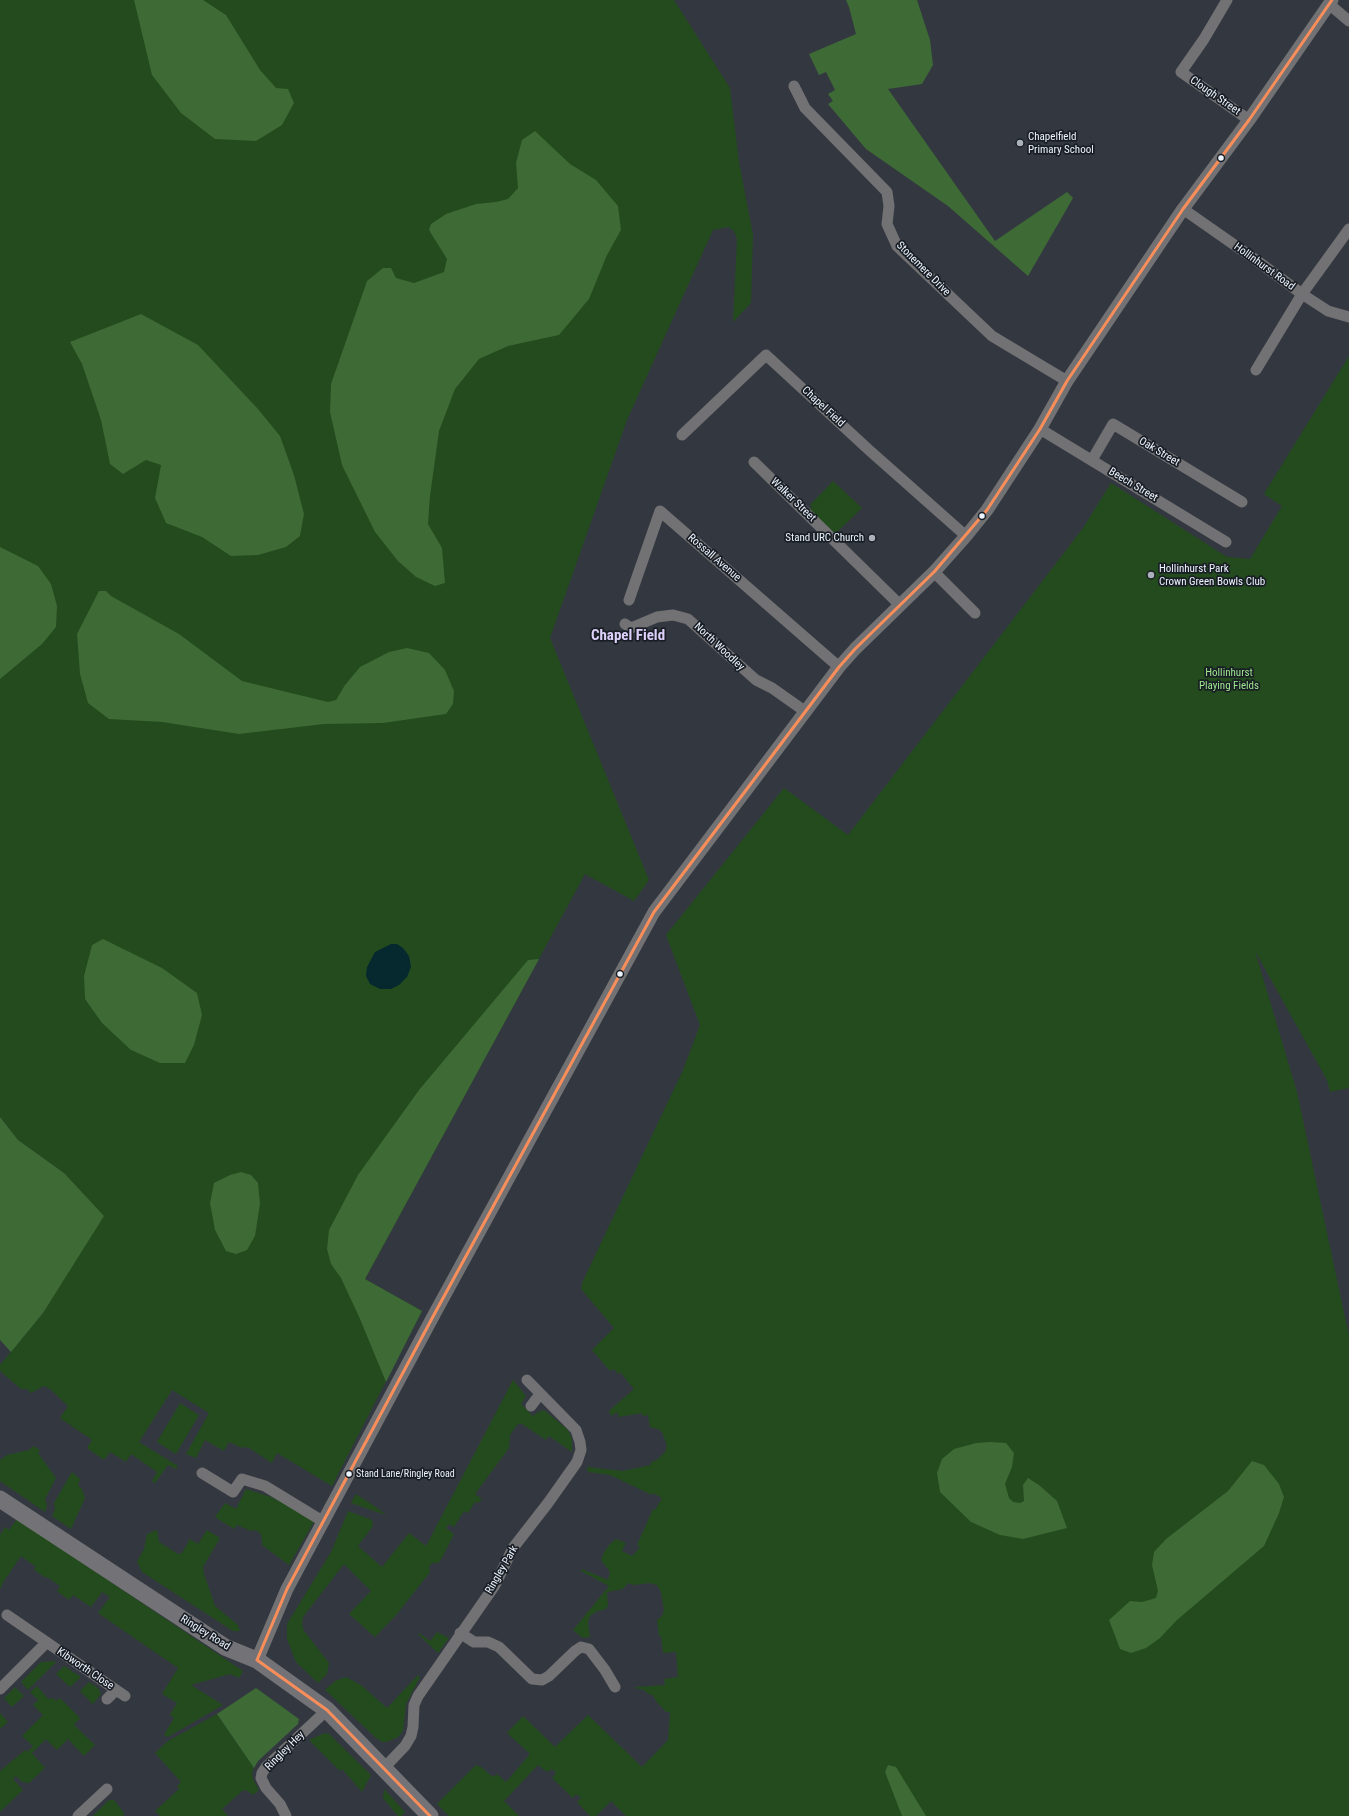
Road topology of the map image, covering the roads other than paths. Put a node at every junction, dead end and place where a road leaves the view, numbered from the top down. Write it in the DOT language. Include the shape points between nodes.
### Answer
graph roads {
  1 [pos="1227,0"];
  2 [pos="1330,2"];
  3 [pos="1349,21"];
  4 [pos="794,86"];
  5 [pos="1249,120"];
  6 [pos="1182,209"];
  7 [pos="1349,229"];
  8 [pos="1302,294"];
  9 [pos="1349,317"];
  10 [pos="1256,370"];
  11 [pos="1067,381"];
  12 [pos="1040,429"];
  13 [pos="682,435"];
  14 [pos="1092,460"];
  15 [pos="754,462"];
  16 [pos="1242,502"];
  17 [pos="966,536"];
  18 [pos="1226,542"];
  19 [pos="934,572"];
  20 [pos="629,600"];
  21 [pos="900,605"];
  22 [pos="975,613"];
  23 [pos="625,624"];
  24 [pos="839,667"];
  25 [pos="806,712"];
  26 [pos="527,1380"];
  27 [pos="540,1394"];
  28 [pos="530,1406"];
  29 [pos="202,1473"];
  30 [pos="0,1499"];
  31 [pos="324,1522"];
  32 [pos="7,1615"];
  33 [pos="460,1633"];
  34 [pos="46,1643"];
  35 [pos="257,1660"];
  36 [pos="615,1687"];
  37 [pos="0,1689"];
  38 [pos="107,1699"];
  39 [pos="327,1710"];
  40 [pos="383,1769"];
  41 [pos="107,1789"];
  42 [pos="78,1816"];
  43 [pos="286,1816"];
  44 [pos="430,1816"];
  1 -- 5 [label="street, Clough Street" via="1181,72"];
  2 -- 3 [label="street"];
  2 -- 5 [label="street"];
  4 -- 11 [label="street, Stonemere Drive" via="805,108 887,192 887,224 897,246 992,336"];
  5 -- 6 [label="street"];
  6 -- 8 [label="street, Hollinhurst Road"];
  6 -- 11 [label="street"];
  7 -- 8 [label="street"];
  8 -- 9 [label="street, Hollinhurst Road" via="1328,311"];
  8 -- 10 [label="street"];
  11 -- 12 [label="street"];
  12 -- 14 [label="street, Beech Street"];
  12 -- 17 [label="street" via="1012,474"];
  13 -- 17 [label="street, Chapel Field" via="766,355"];
  14 -- 16 [label="street, Oak Street" via="1113,424"];
  14 -- 18 [label="street, Beech Street"];
  15 -- 21 [label="street, Walker Street"];
  17 -- 19 [label="street"];
  19 -- 21 [label="street"];
  19 -- 22 [label="street"];
  20 -- 24 [label="street, Rossall Avenue" via="660,511"];
  21 -- 24 [label="street"];
  23 -- 25 [label="street, North Woodley" via="631,628 657,617 673,615 688,619 756,680"];
  24 -- 25 [label="street"];
  25 -- 31 [label="street" via="654,912"];
  26 -- 27 [label="street, Ringley Park"];
  27 -- 28 [label="street"];
  27 -- 33 [label="street, Ringley Park" via="576,1430 580,1442 577,1462 513,1548 495,1585"];
  29 -- 31 [label="street" via="234,1492 242,1479 265,1486"];
  30 -- 35 [label="main road, Ringley Road" via="225,1647"];
  31 -- 35 [label="street" via="287,1589"];
  32 -- 34 [label="street, Kibworth Close"];
  33 -- 36 [label="street" via="474,1642 488,1642 499,1647 532,1679 542,1680 550,1676 575,1651 581,1647 589,1649"];
  33 -- 40 [label="street, Ringley Park" via="418,1696 414,1705 411,1736"];
  34 -- 37 [label="street, Kibworth Close"];
  34 -- 38 [label="street, Kibworth Close" via="120,1693"];
  35 -- 39 [label="main road, Ringley Road"];
  39 -- 40 [label="main road, Ringley Road"];
  39 -- 43 [label="street, Ringley Hey" via="266,1766 262,1773 261,1778 266,1788 280,1804"];
  40 -- 44 [label="main road, Ringley Road"];
  41 -- 42 [label="street"];
}
